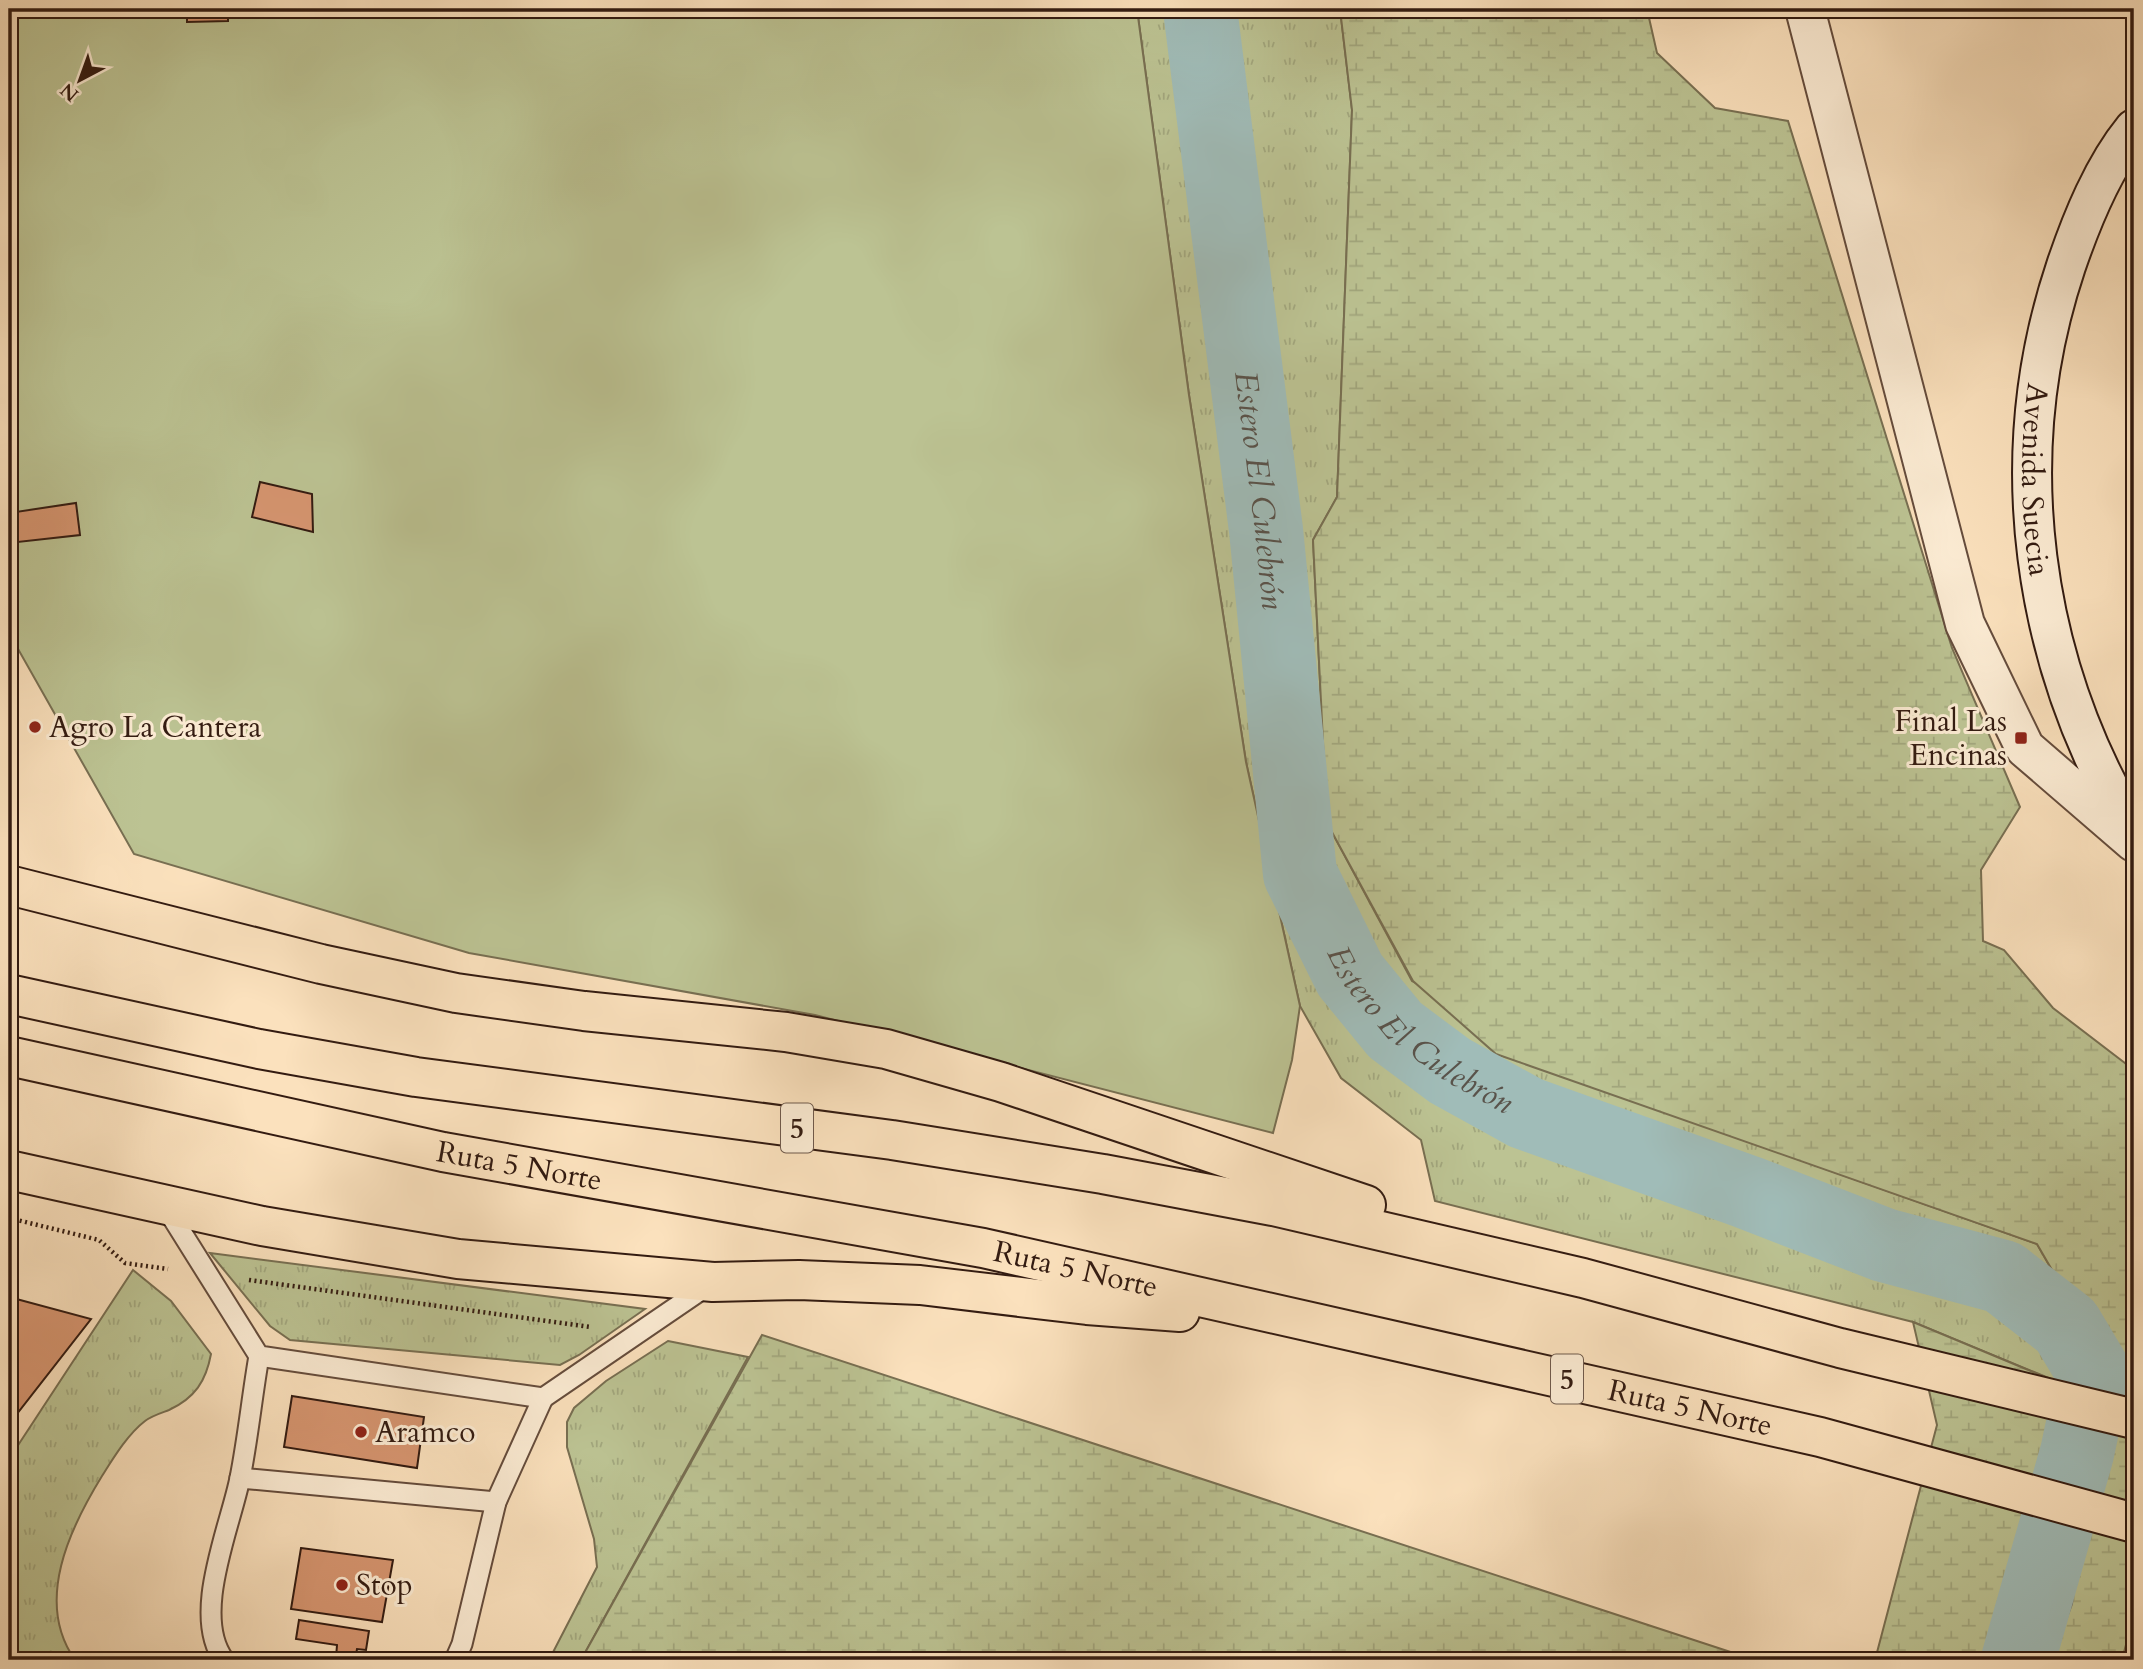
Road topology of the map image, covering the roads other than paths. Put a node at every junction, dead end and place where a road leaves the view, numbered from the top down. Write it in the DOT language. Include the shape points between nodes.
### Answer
graph roads {
  1 [pos="1805,9"];
  2 [pos="2134,128"];
  3 [pos="2134,833"];
  4 [pos="2134,842"];
  5 [pos="9,885"];
  6 [pos="9,994"];
  7 [pos="9,1056"];
  8 [pos="9,1170"];
  9 [pos="164,1206"];
  10 [pos="1583,1278"];
  11 [pos="713,1282"];
  12 [pos="1315,1322"];
  13 [pos="259,1356"];
  14 [pos="543,1398"];
  15 [pos="2134,1419"];
  16 [pos="240,1478"];
  17 [pos="496,1502"];
  18 [pos="2134,1522"];
  19 [pos="224,1660"];
  20 [pos="455,1660"];
  1 -- 4 [label="street" via="1965,624 2025,748"];
  2 -- 3 [label="street, Avenida Suecia" via="2096,192 2057,295 2044,349 2031,459 2037,566 2050,636 2088,748"];
  5 -- 10 [label="highway" via="321,964 456,993 786,1032 886,1049 1085,1110"];
  6 -- 10 [label="highway, 5" via="259,1049 416,1077 892,1140 1103,1174 1389,1231"];
  7 -- 12 [label="highway, Ruta 5 Norte / 5" via="389,1141 983,1248"];
  8 -- 9 [label="highway"];
  9 -- 11 [label="highway" via="458,1259"];
  9 -- 13 [label="lane"];
  10 -- 15 [label="highway, 5" via="1840,1348"];
  11 -- 12 [label="highway" via="920,1285 1087,1305"];
  11 -- 14 [label="lane"];
  12 -- 18 [label="highway, Ruta 5 Norte / 5" via="1819,1437"];
  13 -- 14 [label="lane"];
  13 -- 16 [label="lane"];
  14 -- 17 [label="lane"];
  16 -- 17 [label="lane"];
  16 -- 19 [label="lane" via="212,1604 211,1629"];
  17 -- 20 [label="lane"];
}
